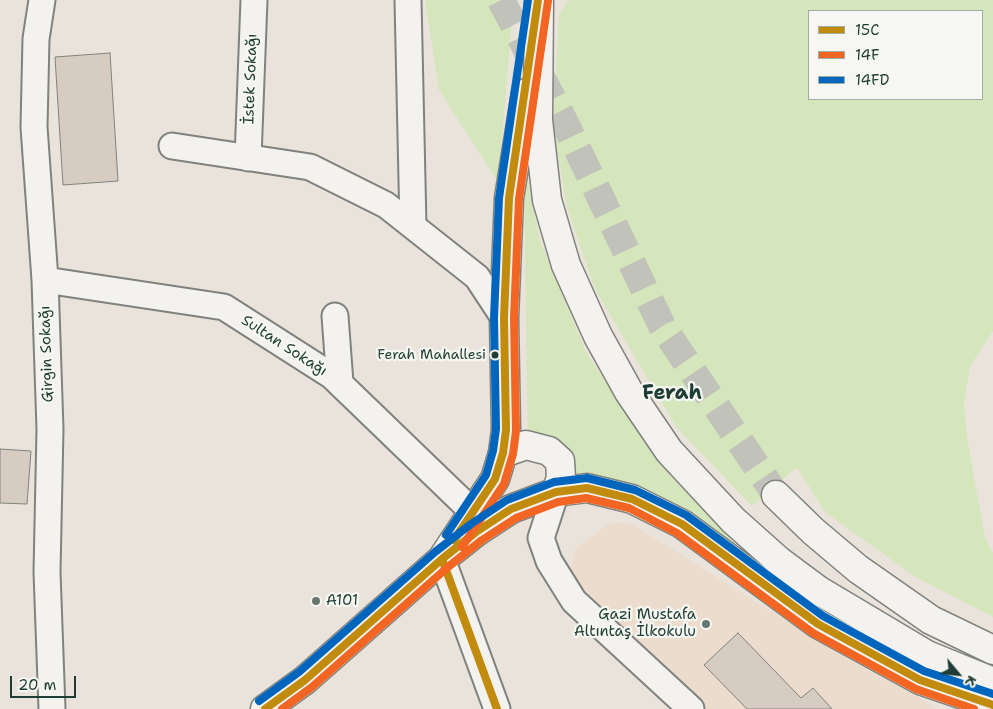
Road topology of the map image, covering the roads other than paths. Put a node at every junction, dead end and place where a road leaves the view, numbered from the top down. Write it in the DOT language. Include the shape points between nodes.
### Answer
graph roads {
  1 [pos="42,0"];
  2 [pos="254,0"];
  3 [pos="408,0"];
  4 [pos="539,0"];
  5 [pos="172,146"];
  6 [pos="248,158"];
  7 [pos="413,226"];
  8 [pos="45,280"];
  9 [pos="335,316"];
  10 [pos="504,318"];
  11 [pos="340,383"];
  12 [pos="503,453"];
  13 [pos="556,492"];
  14 [pos="776,495"];
  15 [pos="473,512"];
  16 [pos="442,558"];
  17 [pos="993,650"];
  18 [pos="993,682"];
  19 [pos="993,705"];
  20 [pos="52,709"];
  21 [pos="265,709"];
  22 [pos="497,709"];
  23 [pos="690,709"];
  1 -- 8 [label="street, Girgin Sokağı" via="36,39 34,127"];
  2 -- 6 [label="street, İstek Sokağı"];
  3 -- 7 [label="street"];
  4 -- 10 [label="main road" via="512,166"];
  4 -- 18 [label="main road" via="538,120 547,200 566,265 598,336 629,392 669,450 733,520 779,561 818,590 926,655"];
  5 -- 6 [label="street"];
  6 -- 7 [label="street" via="310,167 386,205"];
  7 -- 10 [label="street" via="477,276"];
  8 -- 11 [label="street, Sultan Sokağı" via="224,307"];
  8 -- 20 [label="street, Girgin Sokağı" via="50,429 47,572"];
  9 -- 11 [label="street"];
  10 -- 12 [label="main road" via="506,430"];
  11 -- 15 [label="street, Sultan Sokağı"];
  12 -- 13 [label="main road" via="526,445 549,451 560,461 561,478"];
  12 -- 15 [label="main road" via="495,479"];
  13 -- 16 [label="main road" via="511,509"];
  13 -- 19 [label="main road" via="587,488 632,499 682,524 818,624 920,680"];
  13 -- 23 [label="street" via="540,538 549,561 574,601"];
  14 -- 17 [label="main road" via="858,570 931,620"];
  15 -- 16 [label="main road"];
  16 -- 21 [label="main road" via="305,680"];
  16 -- 22 [label="street"];
}
